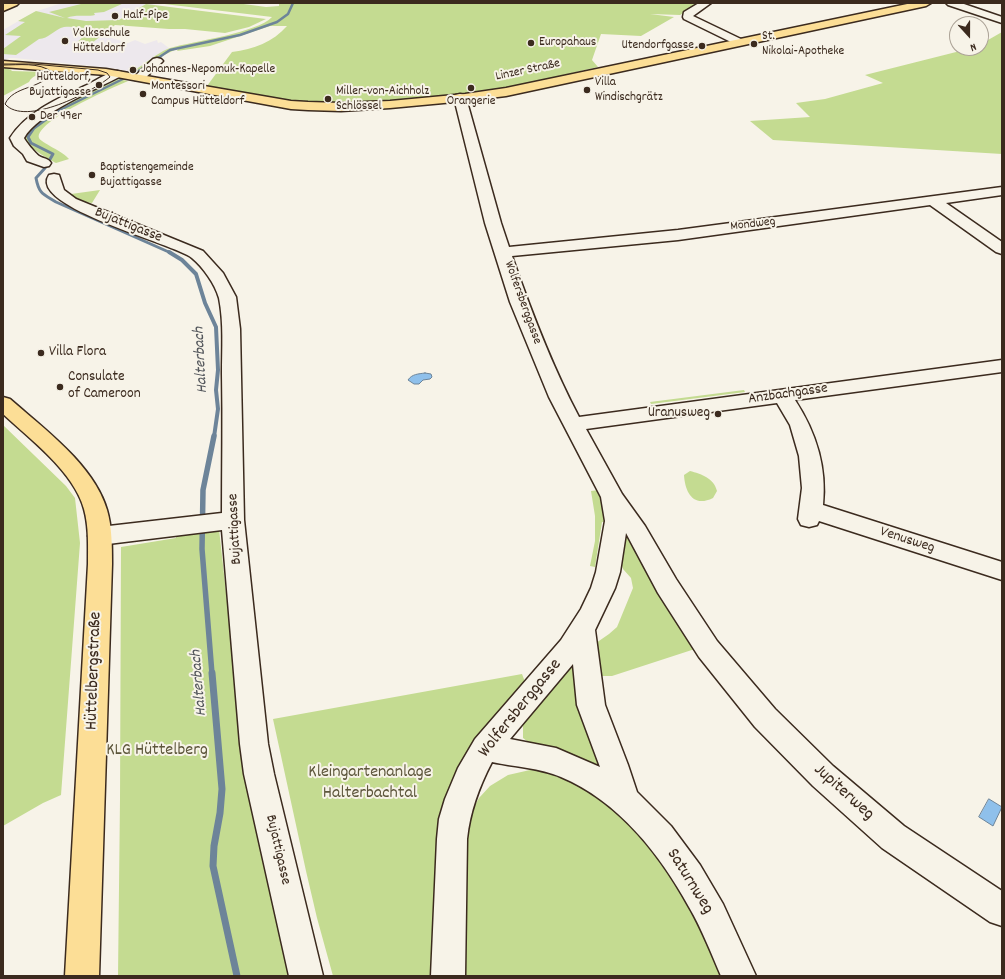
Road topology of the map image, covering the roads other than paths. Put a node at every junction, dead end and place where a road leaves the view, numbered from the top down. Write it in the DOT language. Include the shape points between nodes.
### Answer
graph roads {
  1 [pos="13,3"];
  2 [pos="706,3"];
  3 [pos="926,3"];
  4 [pos="951,3"];
  5 [pos="3,8"];
  6 [pos="1002,11"];
  7 [pos="983,14"];
  8 [pos="1002,20"];
  9 [pos="739,42"];
  10 [pos="157,61"];
  11 [pos="3,64"];
  12 [pos="128,76"];
  13 [pos="460,98"];
  14 [pos="1002,191"];
  15 [pos="932,200"];
  16 [pos="1002,249"];
  17 [pos="503,252"];
  18 [pos="1002,366"];
  19 [pos="782,396"];
  20 [pos="3,403"];
  21 [pos="574,424"];
  22 [pos="612,497"];
  23 [pos="223,521"];
  24 [pos="100,536"];
  25 [pos="1002,571"];
  26 [pos="582,630"];
  27 [pos="708,649"];
  28 [pos="485,748"];
  29 [pos="624,799"];
  30 [pos="1002,910"];
  31 [pos="82,976"];
  32 [pos="306,976"];
  33 [pos="448,976"];
  34 [pos="739,976"];
  1 -- 5 [label="main road"];
  2 -- 9 [label="street" via="688,14 688,17"];
  3 -- 9 [label="main road, Linzer Straße"];
  4 -- 7 [label="street"];
  6 -- 7 [label="street"];
  7 -- 8 [label="street"];
  9 -- 13 [label="main road, Linzer Straße" via="521,89"];
  10 -- 12 [label="street"];
  11 -- 12 [label="main road, Linzer Straße"];
  12 -- 13 [label="main road, Linzer Straße" via="247,98 317,107 366,108"];
  12 -- 23 [label="street, Bujattigasse" via="48,110 21,130 17,138 19,144 33,159 49,171 57,192 64,198 197,254 221,283 227,297 231,329 233,430"];
  13 -- 17 [label="street, Wolfersberggasse" via="478,170"];
  14 -- 15 [label="street, Mondweg"];
  15 -- 16 [label="street"];
  15 -- 17 [label="street, Mondweg" via="685,234"];
  17 -- 21 [label="street, Wolfersberggasse" via="527,323 559,397"];
  18 -- 19 [label="street, Anzbachgasse"];
  19 -- 21 [label="street, Anzbachgasse"];
  19 -- 25 [label="street, Venusweg" via="800,425 808,447 812,480 810,514"];
  20 -- 24 [label="main road, Hüttelbergstraße" via="83,482 93,501"];
  21 -- 22 [label="street, Wolfersberggasse"];
  22 -- 26 [label="street, Wolfersberggasse" via="616,521 608,572 598,600"];
  22 -- 27 [label="street, Wolfersberggasse" via="637,532 667,586"];
  23 -- 24 [label="street"];
  23 -- 32 [label="street, Bujattigasse" via="256,759"];
  24 -- 31 [label="main road, Hüttelbergstraße"];
  26 -- 28 [label="street, Wolfersberggasse" via="550,673"];
  26 -- 29 [label="street, Saturnweg" via="591,705"];
  27 -- 30 [label="street, Jupiterweg" via="766,718 860,810 893,837"];
  28 -- 29 [label="street, Saturnweg" via="565,765 585,774"];
  28 -- 33 [label="street, Wolfersberggasse" via="468,778 454,819"];
  29 -- 34 [label="street, Saturnweg" via="664,842 685,870 702,897"];
}
